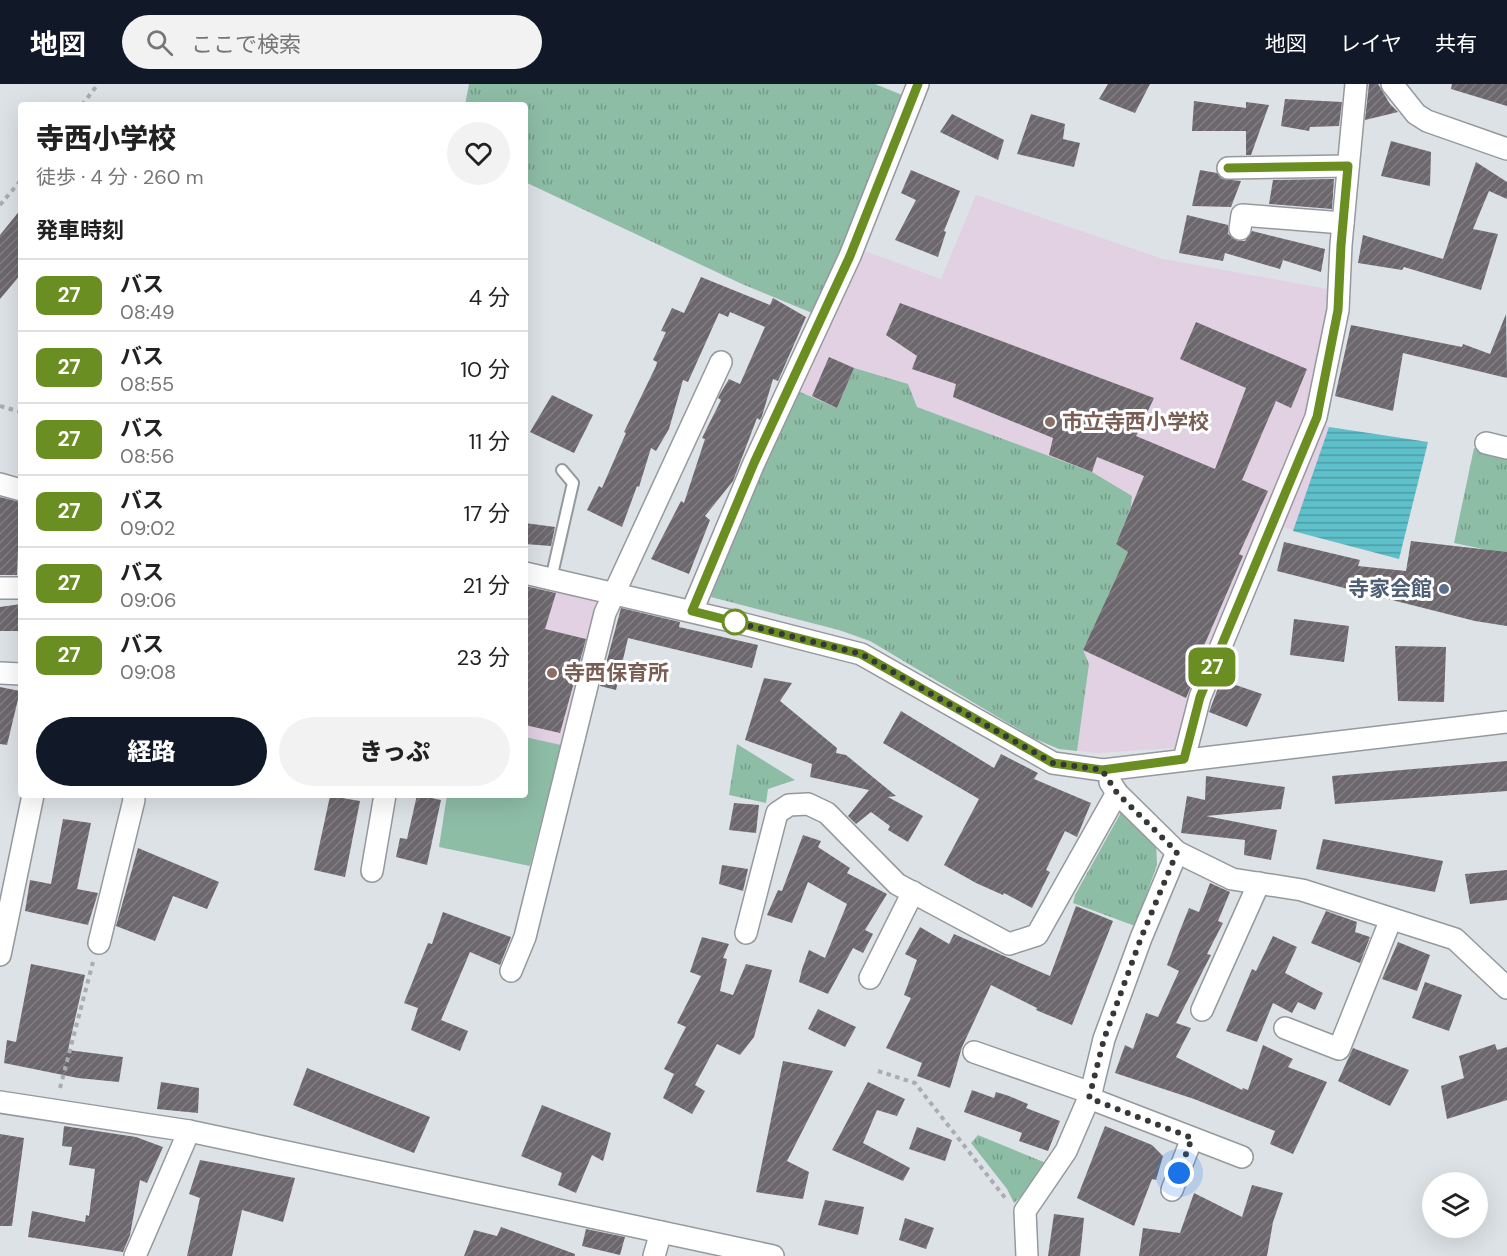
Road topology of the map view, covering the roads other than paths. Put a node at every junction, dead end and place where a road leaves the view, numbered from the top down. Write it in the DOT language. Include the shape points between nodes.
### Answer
graph roads {
  1 [pos="918,84"];
  2 [pos="1356,84"];
  3 [pos="1392,84"];
  4 [pos="1507,149"];
  5 [pos="1348,166"];
  6 [pos="1228,168"];
  7 [pos="1343,223"];
  8 [pos="1240,229"];
  9 [pos="721,362"];
  10 [pos="1486,443"];
  11 [pos="1507,448"];
  12 [pos="562,470"];
  13 [pos="0,483"];
  14 [pos="18,489"];
  15 [pos="528,574"];
  16 [pos="552,579"];
  17 [pos="0,588"];
  18 [pos="18,588"];
  19 [pos="615,594"];
  20 [pos="692,611"];
  21 [pos="0,673"];
  22 [pos="18,674"];
  23 [pos="1507,723"];
  24 [pos="1184,759"];
  25 [pos="1102,770"];
  26 [pos="1117,793"];
  27 [pos="32,798"];
  28 [pos="132,798"];
  29 [pos="384,798"];
  30 [pos="1177,852"];
  31 [pos="372,871"];
  32 [pos="1259,883"];
  33 [pos="913,892"];
  34 [pos="1391,919"];
  35 [pos="746,933"];
  36 [pos="99,943"];
  37 [pos="0,955"];
  38 [pos="511,971"];
  39 [pos="870,978"];
  40 [pos="1504,981"];
  41 [pos="1202,1010"];
  42 [pos="1285,1028"];
  43 [pos="974,1052"];
  44 [pos="1090,1095"];
  45 [pos="0,1102"];
  46 [pos="189,1131"];
  47 [pos="1192,1138"];
  48 [pos="1242,1157"];
  49 [pos="1172,1190"];
  50 [pos="661,1232"];
  51 [pos="135,1256"];
  52 [pos="654,1256"];
  53 [pos="773,1256"];
  54 [pos="1027,1256"];
  1 -- 20 [label="street" via="850,256 754,463"];
  2 -- 5 [label="street"];
  3 -- 4 [label="street" via="1416,114 1427,121"];
  5 -- 6 [label="street"];
  5 -- 7 [label="street"];
  7 -- 8 [label="street" via="1242,215"];
  7 -- 24 [label="street" via="1338,310 1317,417 1200,697"];
  9 -- 19 [label="street"];
  10 -- 11 [label="street"];
  12 -- 16 [label="lane" via="573,483"];
  13 -- 14 [label="street"];
  15 -- 16 [label="street"];
  16 -- 19 [label="street"];
  17 -- 18 [label="street"];
  19 -- 20 [label="street"];
  19 -- 38 [label="street" via="605,613 525,937"];
  20 -- 25 [label="street" via="861,654 1053,763"];
  21 -- 22 [label="street"];
  23 -- 24 [label="street"];
  24 -- 25 [label="street"];
  25 -- 26 [label="street"];
  26 -- 30 [label="street"];
  26 -- 33 [label="street" via="1037,935 1009,944"];
  27 -- 37 [label="street"];
  28 -- 36 [label="street"];
  29 -- 31 [label="street"];
  30 -- 32 [label="street" via="1232,879"];
  30 -- 44 [label="street" via="1104,1039"];
  32 -- 34 [label="street" via="1302,890"];
  32 -- 41 [label="street"];
  33 -- 35 [label="street" via="897,884 827,813 808,804 789,805 777,813"];
  33 -- 39 [label="street"];
  34 -- 40 [label="street" via="1455,939"];
  34 -- 42 [label="street" via="1339,1049"];
  43 -- 44 [label="street"];
  44 -- 47 [label="street"];
  44 -- 54 [label="street" via="1066,1151 1025,1211"];
  45 -- 46 [label="street"];
  46 -- 50 [label="street"];
  46 -- 51 [label="street"];
  47 -- 48 [label="street"];
  47 -- 49 [label="street"];
  50 -- 52 [label="street"];
  50 -- 53 [label="street"];
}
